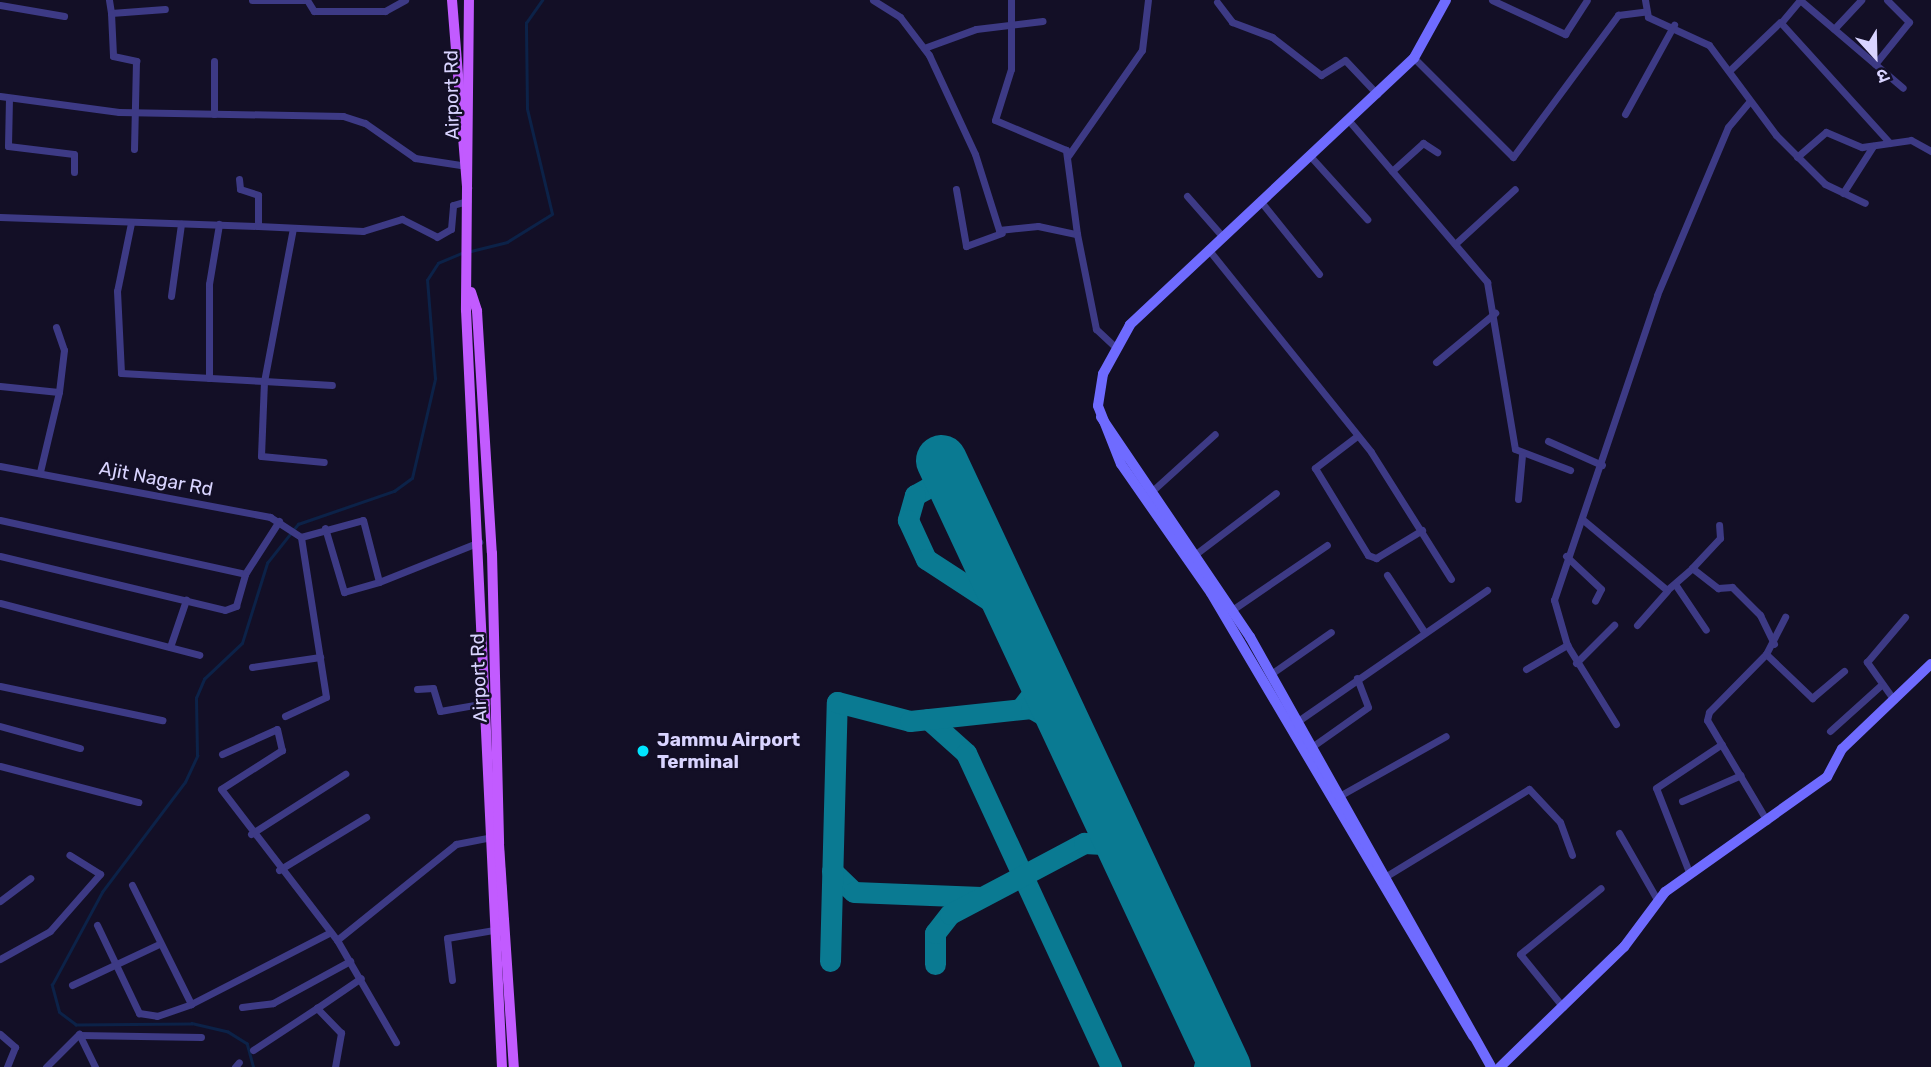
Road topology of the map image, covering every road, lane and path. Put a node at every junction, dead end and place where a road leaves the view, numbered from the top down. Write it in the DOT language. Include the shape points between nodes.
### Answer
graph roads {
  1 [pos="109,0"];
  2 [pos="252,0"];
  3 [pos="405,0"];
  4 [pos="452,0"];
  5 [pos="469,0"];
  6 [pos="873,0"];
  7 [pos="1011,0"];
  8 [pos="1148,0"];
  9 [pos="1492,0"];
  10 [pos="1587,0"];
  11 [pos="1646,0"];
  12 [pos="1800,0"];
  13 [pos="1861,0"];
  14 [pos="1887,0"];
  15 [pos="1443,1"];
  16 [pos="1217,2"];
  17 [pos="0,5"];
  18 [pos="165,9"];
  19 [pos="1644,12"];
  20 [pos="111,13"];
  21 [pos="64,16"];
  22 [pos="1043,21"];
  23 [pos="1780,22"];
  24 [pos="1012,23"];
  25 [pos="1674,25"];
  26 [pos="1834,29"];
  27 [pos="924,48"];
  28 [pos="1415,58"];
  29 [pos="214,61"];
  30 [pos="1875,64"];
  31 [pos="1730,70"];
  32 [pos="1903,88"];
  33 [pos="1377,94"];
  34 [pos="0,96"];
  35 [pos="9,98"];
  36 [pos="1750,101"];
  37 [pos="135,112"];
  38 [pos="214,114"];
  39 [pos="1625,114"];
  40 [pos="1350,122"];
  41 [pos="1890,143"];
  42 [pos="1873,146"];
  43 [pos="134,149"];
  44 [pos="1931,151"];
  45 [pos="1437,152"];
  46 [pos="1068,156"];
  47 [pos="1797,156"];
  48 [pos="1311,157"];
  49 [pos="460,165"];
  50 [pos="1392,171"];
  51 [pos="74,172"];
  52 [pos="239,179"];
  53 [pos="467,188"];
  54 [pos="956,189"];
  55 [pos="1515,189"];
  56 [pos="1843,192"];
  57 [pos="1187,196"];
  58 [pos="467,201"];
  59 [pos="1262,203"];
  60 [pos="1865,203"];
  61 [pos="0,217"];
  62 [pos="1367,219"];
  63 [pos="131,223"];
  64 [pos="181,224"];
  65 [pos="219,224"];
  66 [pos="258,226"];
  67 [pos="293,228"];
  68 [pos="1003,233"];
  69 [pos="1077,234"];
  70 [pos="1223,237"];
  71 [pos="1455,244"];
  72 [pos="1208,249"];
  73 [pos="1320,274"];
  74 [pos="470,285"];
  75 [pos="171,296"];
  76 [pos="1495,313"];
  77 [pos="55,327"];
  78 [pos="1115,347"];
  79 [pos="1436,362"];
  80 [pos="209,378"];
  81 [pos="264,381"];
  82 [pos="332,385"];
  83 [pos="0,386"];
  84 [pos="59,392"];
  85 [pos="1099,414"];
  86 [pos="1215,434"];
  87 [pos="1357,436"];
  88 [pos="1548,442"];
  89 [pos="1522,455"];
  90 [pos="324,462"];
  91 [pos="1602,465"];
  92 [pos="0,466"];
  93 [pos="1570,471"];
  94 [pos="40,472"];
  95 [pos="1151,492"];
  96 [pos="1276,493"];
  97 [pos="1518,499"];
  98 [pos="1582,519"];
  99 [pos="0,520"];
  100 [pos="281,522"];
  101 [pos="1719,525"];
  102 [pos="325,528"];
  103 [pos="1422,530"];
  104 [pos="299,536"];
  105 [pos="479,542"];
  106 [pos="1327,545"];
  107 [pos="1197,554"];
  108 [pos="0,556"];
  109 [pos="1566,556"];
  110 [pos="1692,568"];
  111 [pos="245,573"];
  112 [pos="1387,575"];
  113 [pos="1451,579"];
  114 [pos="379,582"];
  115 [pos="1675,584"];
  116 [pos="1487,590"];
  117 [pos="1667,591"];
  118 [pos="186,600"];
  119 [pos="1595,601"];
  120 [pos="0,603"];
  121 [pos="1232,610"];
  122 [pos="1785,617"];
  123 [pos="1905,617"];
  124 [pos="1614,625"];
  125 [pos="1637,625"];
  126 [pos="1423,630"];
  127 [pos="1706,630"];
  128 [pos="1331,632"];
  129 [pos="1774,644"];
  130 [pos="1567,645"];
  131 [pos="170,647"];
  132 [pos="199,654"];
  133 [pos="1766,654"];
  134 [pos="320,657"];
  135 [pos="1576,663"];
  136 [pos="1931,664"];
  137 [pos="252,667"];
  138 [pos="1526,669"];
  139 [pos="1844,671"];
  140 [pos="1271,674"];
  141 [pos="1357,678"];
  142 [pos="0,686"];
  143 [pos="1880,686"];
  144 [pos="416,689"];
  145 [pos="1894,700"];
  146 [pos="486,703"];
  147 [pos="285,716"];
  148 [pos="162,720"];
  149 [pos="1298,721"];
  150 [pos="1616,724"];
  151 [pos="0,726"];
  152 [pos="1830,731"];
  153 [pos="1446,736"];
  154 [pos="1722,744"];
  155 [pos="1313,746"];
  156 [pos="80,748"];
  157 [pos="222,754"];
  158 [pos="0,766"];
  159 [pos="345,774"];
  160 [pos="1741,775"];
  161 [pos="1341,795"];
  162 [pos="1682,801"];
  163 [pos="138,802"];
  164 [pos="366,817"];
  165 [pos="1768,821"];
  166 [pos="1619,833"];
  167 [pos="251,834"];
  168 [pos="487,838"];
  169 [pos="69,855"];
  170 [pos="1572,855"];
  171 [pos="279,870"];
  172 [pos="1689,872"];
  173 [pos="1388,875"];
  174 [pos="30,878"];
  175 [pos="132,885"];
  176 [pos="1601,888"];
  177 [pos="0,901"];
  178 [pos="1658,901"];
  179 [pos="97,925"];
  180 [pos="494,930"];
  181 [pos="331,932"];
  182 [pos="337,940"];
  183 [pos="159,944"];
  184 [pos="0,959"];
  185 [pos="350,961"];
  186 [pos="116,964"];
  187 [pos="361,978"];
  188 [pos="452,980"];
  189 [pos="72,985"];
  190 [pos="191,1004"];
  191 [pos="242,1007"];
  192 [pos="1563,1007"];
  193 [pos="317,1008"];
  194 [pos="0,1034"];
  195 [pos="79,1034"];
  196 [pos="1473,1036"];
  197 [pos="201,1037"];
  198 [pos="396,1042"];
  199 [pos="253,1050"];
  200 [pos="7,1067"];
  201 [pos="46,1067"];
  202 [pos="95,1067"];
  203 [pos="335,1067"];
  204 [pos="502,1067"];
  205 [pos="514,1067"];
  206 [pos="1491,1067"];
  207 [pos="1500,1067"];
  1 -- 20 [label="street"];
  2 -- 3 [label="street" via="307,0 312,11 385,11"];
  4 -- 49 [label="main road"];
  5 -- 53 [label="main road, Airport Rd"];
  6 -- 27 [label="street" via="900,17"];
  7 -- 24 [label="street"];
  8 -- 46 [label="street" via="1142,50"];
  9 -- 10 [label="street" via="1565,34"];
  11 -- 19 [label="street"];
  12 -- 23 [label="street"];
  12 -- 26 [label="street"];
  13 -- 26 [label="street"];
  14 -- 30 [label="street" via="1909,22"];
  15 -- 28 [label="street"];
  16 -- 33 [label="street" via="1232,22 1272,37 1321,75 1345,60"];
  17 -- 21 [label="street"];
  18 -- 20 [label="street"];
  19 -- 25 [label="street"];
  19 -- 28 [label="street" via="1618,15 1513,157"];
  20 -- 37 [label="street" via="113,56 136,61"];
  22 -- 24 [label="street"];
  23 -- 31 [label="street"];
  23 -- 41 [label="street"];
  24 -- 27 [label="street"];
  24 -- 46 [label="street" via="1010,74 995,120 1058,144"];
  25 -- 31 [label="street" via="1709,45"];
  25 -- 39 [label="street"];
  26 -- 30 [label="street"];
  27 -- 68 [label="street" via="958,113"];
  28 -- 33 [label="street"];
  29 -- 38 [label="street"];
  30 -- 32 [label="street"];
  31 -- 36 [label="street"];
  33 -- 40 [label="street"];
  34 -- 35 [label="street"];
  35 -- 37 [label="street"];
  35 -- 51 [label="street" via="8,146 74,154"];
  36 -- 47 [label="street"];
  36 -- 91 [label="street" via="1728,127 1657,295"];
  37 -- 38 [label="street"];
  37 -- 43 [label="street"];
  38 -- 49 [label="street" via="343,116 365,122 415,158"];
  40 -- 48 [label="street"];
  40 -- 50 [label="street"];
  41 -- 42 [label="street"];
  41 -- 44 [label="street" via="1912,140"];
  42 -- 47 [label="street" via="1826,132"];
  42 -- 56 [label="street"];
  45 -- 50 [label="street" via="1423,143"];
  46 -- 69 [label="street"];
  47 -- 56 [label="street"];
  48 -- 59 [label="street"];
  48 -- 62 [label="street"];
  49 -- 53 [label="main road"];
  50 -- 71 [label="street"];
  52 -- 66 [label="street" via="240,189 258,195"];
  53 -- 58 [label="main road, Airport Rd"];
  54 -- 68 [label="street" via="967,247"];
  55 -- 71 [label="street"];
  56 -- 60 [label="street"];
  57 -- 70 [label="street"];
  58 -- 67 [label="street" via="453,205 451,229 437,237 402,219 363,231"];
  58 -- 74 [label="main road, Airport Rd"];
  59 -- 70 [label="street"];
  59 -- 73 [label="street"];
  61 -- 63 [label="street"];
  63 -- 64 [label="street"];
  63 -- 80 [label="street" via="117,291 121,373"];
  64 -- 65 [label="street"];
  64 -- 75 [label="street"];
  65 -- 66 [label="street"];
  65 -- 80 [label="street" via="209,284"];
  66 -- 67 [label="street"];
  67 -- 81 [label="street"];
  68 -- 69 [label="street" via="1038,226"];
  69 -- 78 [label="street" via="1096,329"];
  70 -- 72 [label="street"];
  71 -- 76 [label="street" via="1487,282"];
  72 -- 78 [label="street"];
  72 -- 87 [label="street"];
  74 -- 105 [label="main road"];
  74 -- 205 [label="main road, Airport Rd" via="477,311 492,554 499,844"];
  76 -- 79 [label="street"];
  76 -- 89 [label="street" via="1514,445"];
  77 -- 84 [label="street" via="64,350"];
  78 -- 85 [label="street" via="1100,386"];
  80 -- 81 [label="street"];
  81 -- 82 [label="street"];
  81 -- 90 [label="street" via="261,456"];
  83 -- 84 [label="street"];
  84 -- 94 [label="street"];
  85 -- 95 [label="street"];
  85 -- 196 [label="street" via="1121,464 1211,593"];
  86 -- 95 [label="street"];
  87 -- 103 [label="street"];
  87 -- 103 [label="street" via="1315,468 1368,555 1376,558"];
  88 -- 91 [label="street"];
  89 -- 93 [label="street"];
  89 -- 97 [label="street"];
  91 -- 98 [label="street"];
  92 -- 94 [label="street, Ajit Nagar Rd"];
  94 -- 100 [label="street, Ajit Nagar Rd"];
  95 -- 107 [label="street"];
  96 -- 107 [label="street"];
  98 -- 109 [label="street"];
  98 -- 117 [label="street" via="1610,537 1625,562"];
  99 -- 111 [label="street"];
  100 -- 104 [label="street, Ajit Nagar Rd"];
  100 -- 111 [label="street"];
  101 -- 110 [label="street" via="1720,538"];
  102 -- 104 [label="street"];
  102 -- 114 [label="street" via="363,520"];
  102 -- 114 [label="street" via="344,592"];
  103 -- 113 [label="street"];
  104 -- 134 [label="street"];
  105 -- 114 [label="street"];
  105 -- 146 [label="main road"];
  106 -- 121 [label="street"];
  107 -- 121 [label="street"];
  108 -- 118 [label="street"];
  109 -- 119 [label="street" via="1601,589"];
  109 -- 130 [label="street" via="1554,608"];
  110 -- 115 [label="street"];
  110 -- 129 [label="street" via="1718,588 1732,587 1760,615"];
  111 -- 118 [label="street" via="233,609"];
  112 -- 126 [label="street"];
  115 -- 117 [label="street"];
  115 -- 127 [label="street"];
  116 -- 126 [label="street"];
  117 -- 125 [label="street"];
  118 -- 131 [label="street"];
  120 -- 131 [label="street"];
  121 -- 140 [label="street"];
  122 -- 129 [label="street"];
  123 -- 143 [label="street" via="1868,659"];
  124 -- 135 [label="street"];
  126 -- 141 [label="street"];
  128 -- 140 [label="street"];
  129 -- 133 [label="street"];
  130 -- 135 [label="street"];
  130 -- 138 [label="street"];
  131 -- 132 [label="street"];
  133 -- 139 [label="street" via="1812,698"];
  133 -- 154 [label="street" via="1709,712"];
  134 -- 137 [label="street"];
  134 -- 147 [label="street" via="326,699"];
  135 -- 150 [label="street"];
  136 -- 145 [label="street"];
  140 -- 149 [label="street"];
  141 -- 149 [label="street"];
  141 -- 155 [label="street" via="1368,708"];
  142 -- 148 [label="street"];
  143 -- 145 [label="street"];
  143 -- 152 [label="street"];
  144 -- 146 [label="street" via="433,688 440,711"];
  145 -- 165 [label="street" via="1842,749 1831,773"];
  146 -- 168 [label="main road"];
  149 -- 155 [label="street"];
  151 -- 156 [label="street"];
  153 -- 161 [label="street"];
  154 -- 160 [label="street"];
  154 -- 172 [label="street" via="1656,788"];
  155 -- 161 [label="street"];
  157 -- 167 [label="street" via="273,727 284,744 221,785"];
  158 -- 163 [label="street"];
  159 -- 167 [label="street"];
  160 -- 162 [label="street"];
  160 -- 165 [label="street"];
  161 -- 173 [label="street"];
  164 -- 171 [label="street"];
  165 -- 172 [label="street"];
  166 -- 178 [label="street"];
  167 -- 171 [label="street"];
  168 -- 180 [label="main road"];
  168 -- 182 [label="street" via="456,844"];
  169 -- 184 [label="street" via="100,874 50,931"];
  170 -- 173 [label="street" via="1560,822 1529,789"];
  171 -- 181 [label="street"];
  172 -- 178 [label="street"];
  173 -- 196 [label="street"];
  174 -- 177 [label="street"];
  175 -- 183 [label="street"];
  176 -- 192 [label="street" via="1520,954"];
  178 -- 192 [label="street" via="1624,947"];
  179 -- 186 [label="street"];
  180 -- 188 [label="street" via="447,938"];
  180 -- 204 [label="main road"];
  181 -- 182 [label="street"];
  181 -- 190 [label="street"];
  182 -- 185 [label="street"];
  183 -- 186 [label="street"];
  183 -- 190 [label="street"];
  185 -- 187 [label="street"];
  185 -- 191 [label="street" via="273,1003"];
  186 -- 189 [label="street"];
  186 -- 190 [label="street" via="139,1013 157,1016"];
  187 -- 193 [label="street"];
  187 -- 198 [label="street"];
  192 -- 207 [label="street"];
  193 -- 199 [label="street"];
  193 -- 203 [label="street" via="341,1034"];
  194 -- 200 [label="street" via="15,1047"];
  195 -- 197 [label="street"];
  195 -- 201 [label="street"];
  195 -- 202 [label="street"];
  196 -- 206 [label="street"];
}
